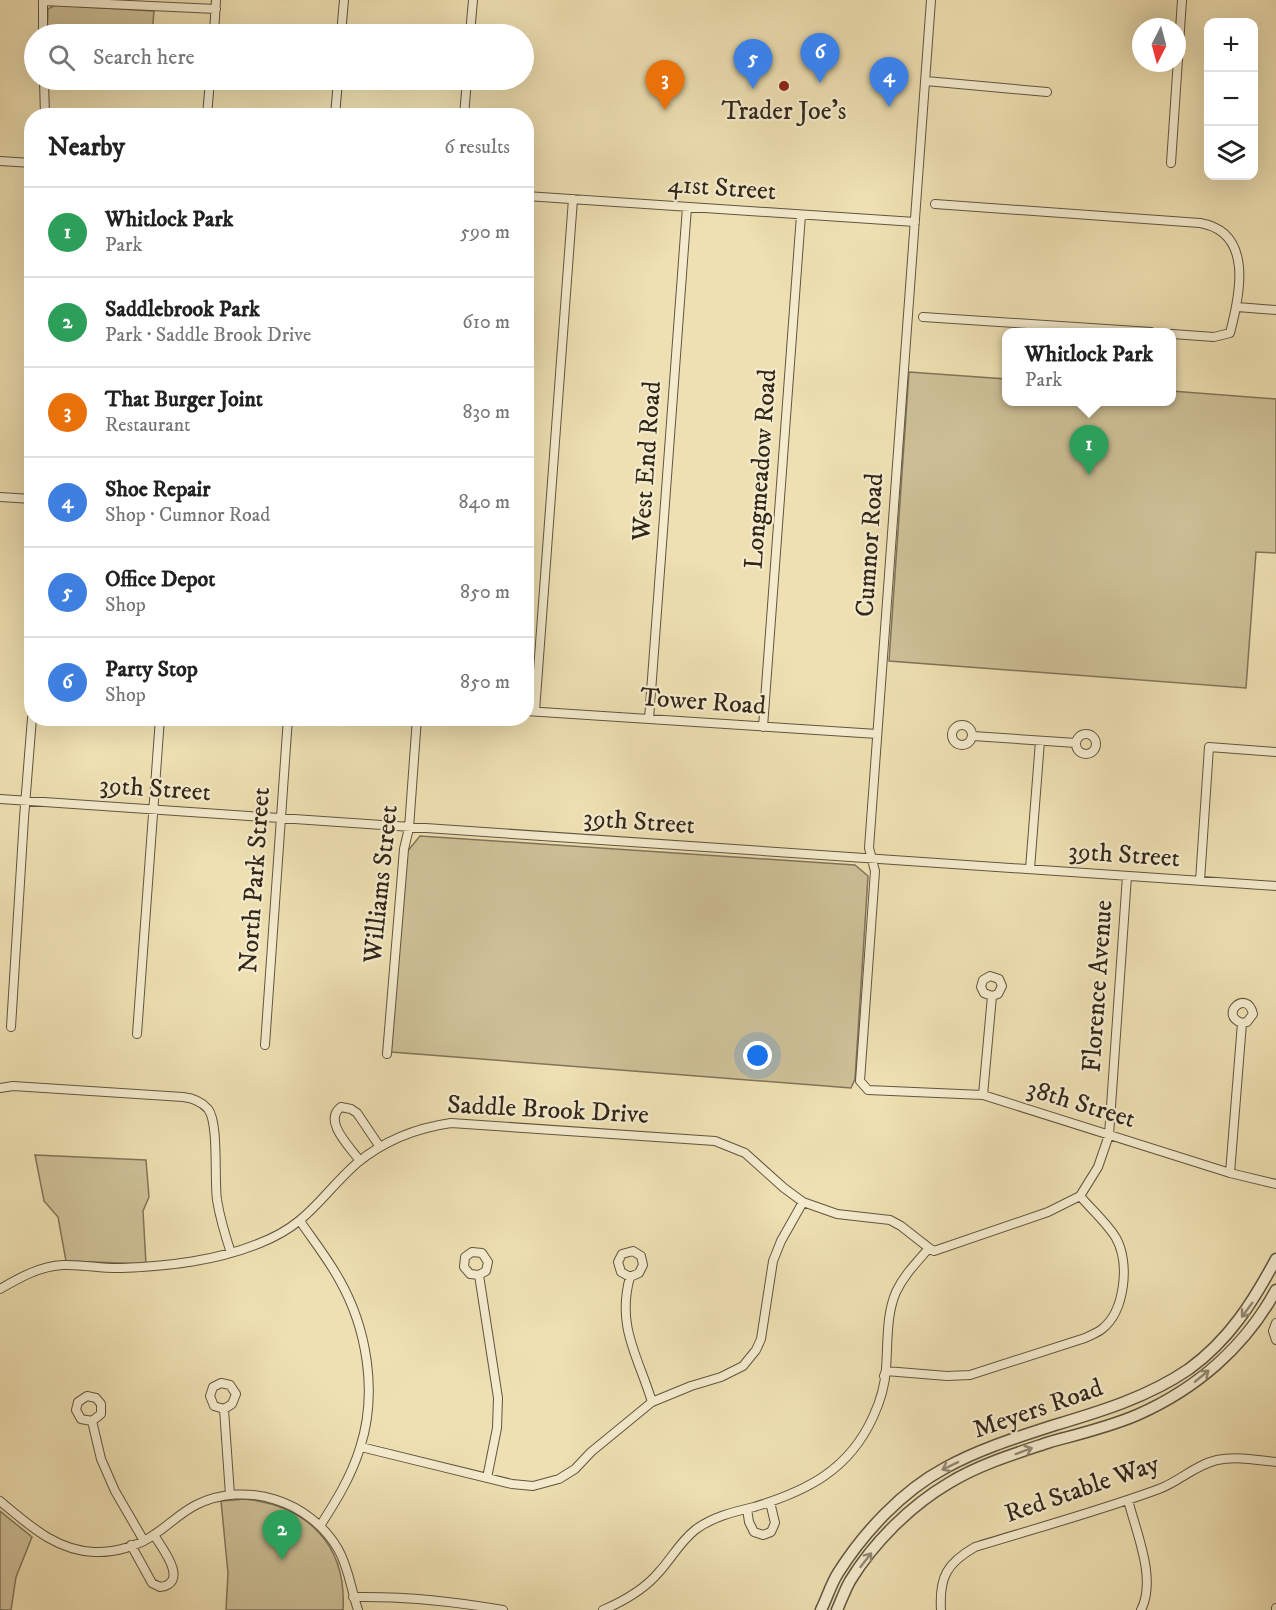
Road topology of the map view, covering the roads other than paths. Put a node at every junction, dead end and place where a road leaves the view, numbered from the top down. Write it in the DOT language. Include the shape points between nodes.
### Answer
graph roads {
  1 [pos="344,0"];
  2 [pos="473,0"];
  3 [pos="931,0"];
  4 [pos="1182,0"];
  5 [pos="43,1"];
  6 [pos="216,5"];
  7 [pos="43,24"];
  8 [pos="215,24"];
  9 [pos="342,24"];
  10 [pos="471,24"];
  11 [pos="926,81"];
  12 [pos="44,90"];
  13 [pos="209,90"];
  14 [pos="337,90"];
  15 [pos="466,90"];
  16 [pos="1047,92"];
  17 [pos="45,108"];
  18 [pos="208,108"];
  19 [pos="336,108"];
  20 [pos="465,108"];
  21 [pos="0,160"];
  22 [pos="24,162"];
  23 [pos="1171,163"];
  24 [pos="534,197"];
  25 [pos="573,199"];
  26 [pos="934,204"];
  27 [pos="687,207"];
  28 [pos="801,215"];
  29 [pos="915,222"];
  30 [pos="1237,308"];
  31 [pos="1276,310"];
  32 [pos="923,317"];
  33 [pos="1080,328"];
  34 [pos="1176,334"];
  35 [pos="0,497"];
  36 [pos="24,498"];
  37 [pos="534,674"];
  38 [pos="534,711"];
  39 [pos="649,719"];
  40 [pos="31,726"];
  41 [pos="159,726"];
  42 [pos="287,726"];
  43 [pos="416,726"];
  44 [pos="763,727"];
  45 [pos="877,735"];
  46 [pos="972,736"];
  47 [pos="1040,741"];
  48 [pos="1076,743"];
  49 [pos="1276,752"];
  50 [pos="0,799"];
  51 [pos="26,801"];
  52 [pos="153,809"];
  53 [pos="279,819"];
  54 [pos="409,828"];
  55 [pos="872,859"];
  56 [pos="1030,869"];
  57 [pos="1127,876"];
  58 [pos="1200,880"];
  59 [pos="1276,886"];
  60 [pos="992,996"];
  61 [pos="1242,1023"];
  62 [pos="11,1027"];
  63 [pos="137,1034"];
  64 [pos="265,1045"];
  65 [pos="387,1054"];
  66 [pos="0,1088"];
  67 [pos="868,1090"];
  68 [pos="983,1095"];
  69 [pos="1109,1135"];
  70 [pos="380,1147"];
  71 [pos="360,1161"];
  72 [pos="1230,1173"];
  73 [pos="1276,1184"];
  74 [pos="1080,1196"];
  75 [pos="803,1202"];
  76 [pos="300,1221"];
  77 [pos="929,1248"];
  78 [pos="231,1253"];
  79 [pos="1276,1259"];
  80 [pos="479,1275"];
  81 [pos="630,1276"];
  82 [pos="0,1289"];
  83 [pos="1276,1290"];
  84 [pos="1276,1323"];
  85 [pos="1276,1340"];
  86 [pos="886,1371"];
  87 [pos="652,1402"];
  88 [pos="224,1409"];
  89 [pos="92,1421"];
  90 [pos="361,1447"];
  91 [pos="1276,1462"];
  92 [pos="487,1478"];
  93 [pos="230,1495"];
  94 [pos="1128,1500"];
  95 [pos="0,1501"];
  96 [pos="770,1502"];
  97 [pos="747,1509"];
  98 [pos="320,1526"];
  99 [pos="154,1535"];
  100 [pos="144,1540"];
  101 [pos="131,1545"];
  102 [pos="353,1597"];
  103 [pos="348,1610"];
  104 [pos="358,1610"];
  105 [pos="503,1610"];
  106 [pos="603,1610"];
  107 [pos="821,1610"];
  108 [pos="837,1610"];
  109 [pos="941,1610"];
  110 [pos="1141,1610"];
  1 -- 9 [label="street"];
  2 -- 10 [label="street"];
  3 -- 11 [label="street, Cumnor Road"];
  4 -- 23 [label="street"];
  5 -- 6 [label="street"];
  5 -- 7 [label="street"];
  6 -- 8 [label="street"];
  11 -- 16 [label="street"];
  11 -- 29 [label="street, Cumnor Road"];
  12 -- 17 [label="street"];
  13 -- 18 [label="street"];
  14 -- 19 [label="street"];
  15 -- 20 [label="street"];
  21 -- 22 [label="street"];
  24 -- 25 [label="street, 41st Street"];
  25 -- 27 [label="street, 41st Street"];
  25 -- 37 [label="street"];
  26 -- 30 [label="street" via="1212,226 1229,237 1238,255"];
  27 -- 28 [label="street, 41st Street"];
  27 -- 39 [label="street, West End Road"];
  28 -- 29 [label="street, 41st Street"];
  28 -- 44 [label="street, Longmeadow Road"];
  29 -- 45 [label="street, Cumnor Road"];
  30 -- 31 [label="street"];
  30 -- 34 [label="street" via="1230,333 1214,337"];
  32 -- 33 [label="street"];
  35 -- 36 [label="street"];
  38 -- 39 [label="street, Tower Road"];
  39 -- 44 [label="street, Tower Road"];
  40 -- 51 [label="street"];
  41 -- 52 [label="street"];
  42 -- 53 [label="street, North Park Street"];
  43 -- 54 [label="street, Williams Street"];
  44 -- 45 [label="street, Tower Road"];
  45 -- 55 [label="street, Cumnor Road" via="869,848"];
  46 -- 47 [label="street"];
  47 -- 48 [label="street"];
  47 -- 56 [label="street"];
  49 -- 58 [label="street" via="1209,747"];
  50 -- 51 [label="street, 39th Street"];
  51 -- 52 [label="street, 39th Street"];
  51 -- 62 [label="street"];
  52 -- 53 [label="street, 39th Street"];
  52 -- 63 [label="street"];
  53 -- 54 [label="street, 39th Street"];
  53 -- 64 [label="street, North Park Street"];
  54 -- 55 [label="street, 39th Street"];
  54 -- 65 [label="street, Williams Street"];
  55 -- 56 [label="street, 39th Street"];
  55 -- 67 [label="street, Cumnor Road" via="875,871 860,1081"];
  56 -- 57 [label="street, 39th Street"];
  57 -- 58 [label="street, 39th Street"];
  57 -- 69 [label="street, Florence Avenue"];
  58 -- 59 [label="street, 39th Street"];
  60 -- 68 [label="street"];
  61 -- 72 [label="street"];
  66 -- 78 [label="street" via="183,1097 197,1101 207,1109 215,1127 215,1180"];
  67 -- 68 [label="street, 38th Street"];
  68 -- 69 [label="street, 38th Street"];
  69 -- 72 [label="street, 38th Street"];
  69 -- 74 [label="street, Florence Avenue" via="1098,1167"];
  70 -- 71 [label="street, Saddle Brook Drive"];
  70 -- 71 [label="street" via="357,1113 341,1107 336,1110 335,1126"];
  70 -- 75 [label="street, Saddle Brook Drive" via="417,1130 459,1123 702,1139 745,1153"];
  71 -- 76 [label="street, Saddle Brook Drive"];
  72 -- 73 [label="street, 38th Street"];
  74 -- 77 [label="street" via="1039,1215 934,1251"];
  74 -- 86 [label="street" via="1116,1238 1122,1257 1123,1281 1116,1312 1103,1329 970,1375"];
  75 -- 77 [label="street, Saddle Brook Drive" via="837,1214 890,1220"];
  75 -- 87 [label="street" via="773,1261 764,1328 752,1355 743,1366 728,1374"];
  76 -- 78 [label="street, Saddle Brook Drive" via="274,1237"];
  76 -- 90 [label="street" via="338,1277 361,1334 368,1389"];
  77 -- 86 [label="street" via="908,1272 893,1300"];
  78 -- 82 [label="street, Saddle Brook Drive" via="152,1267 61,1265 28,1274"];
  79 -- 107 [label="street, Meyers Road, one-way" via="1253,1302 1230,1331 1170,1381 1130,1402 985,1449 944,1468 910,1491 852,1553 837,1574"];
  80 -- 92 [label="street" via="498,1413"];
  81 -- 87 [label="street" via="627,1327"];
  108 -- 83 [label="street, Meyers Road, one-way" via="864,1562 919,1503 951,1481 990,1463 1136,1415 1178,1394 1241,1341"];
  84 -- 85 [label="street"];
  86 -- 96 [label="street" via="876,1410 854,1449 829,1474 797,1493"];
  87 -- 92 [label="street" via="559,1479 526,1486"];
  88 -- 93 [label="street"];
  89 -- 100 [label="street" via="101,1459"];
  90 -- 92 [label="street"];
  90 -- 98 [label="street" via="345,1485"];
  91 -- 94 [label="street, Red Stable Way" via="1215,1461"];
  93 -- 98 [label="street" via="254,1494 275,1499 306,1513"];
  93 -- 99 [label="street" via="195,1505"];
  94 -- 109 [label="street, Red Stable Way" via="975,1547 949,1567"];
  94 -- 110 [label="street" via="1147,1574"];
  95 -- 101 [label="street" via="34,1530 62,1545 95,1552"];
  96 -- 97 [label="street"];
  96 -- 97 [label="street" via="775,1523 771,1532 763,1536 754,1532"];
  97 -- 106 [label="street" via="718,1517 694,1530 645,1586"];
  98 -- 102 [label="street" via="342,1557"];
  99 -- 100 [label="street"];
  99 -- 101 [label="street" via="174,1569 169,1585 160,1587 152,1583"];
  100 -- 101 [label="street"];
  102 -- 103 [label="street"];
  102 -- 104 [label="street"];
  102 -- 105 [label="street" via="455,1601"];
}
